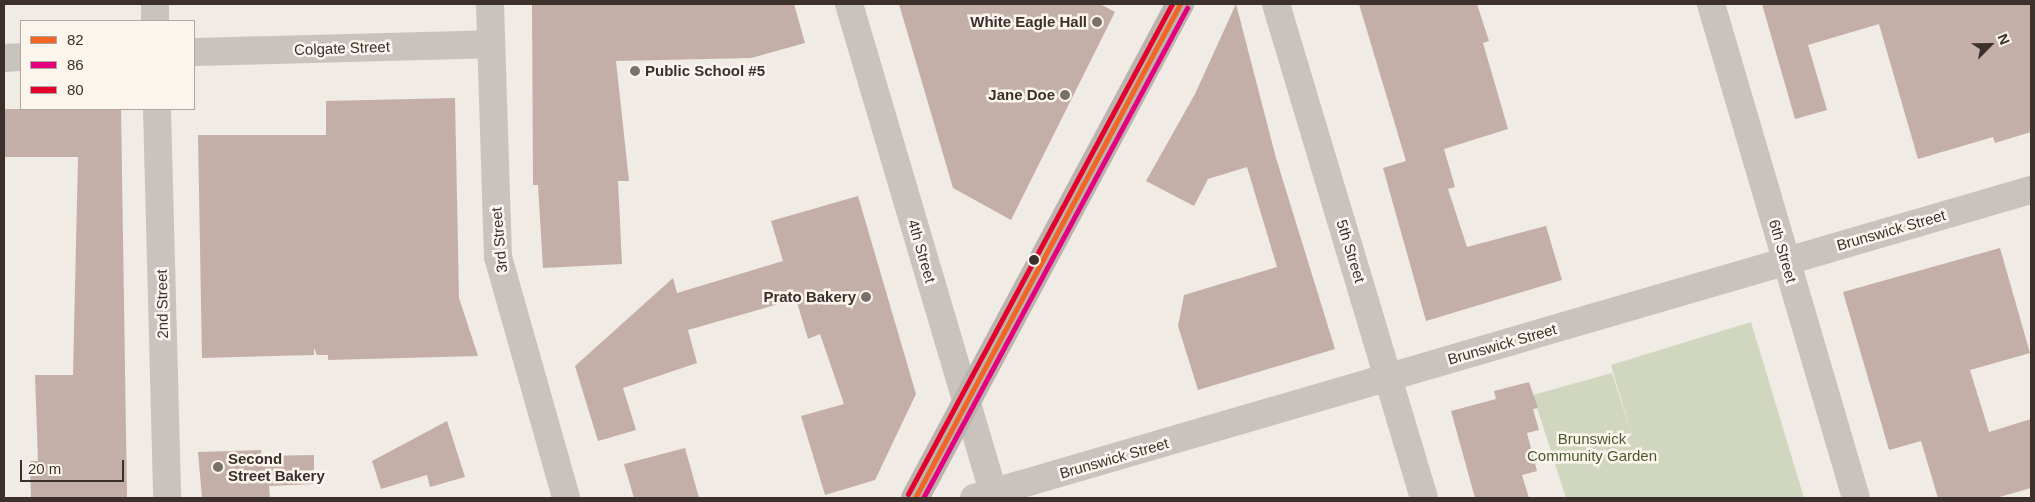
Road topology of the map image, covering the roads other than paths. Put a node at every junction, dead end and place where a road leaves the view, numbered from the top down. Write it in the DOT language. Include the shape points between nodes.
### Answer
graph roads {
  1 [pos="155,4"];
  2 [pos="490,4"];
  3 [pos="849,4"];
  4 [pos="1180,4"];
  5 [pos="1276,4"];
  6 [pos="1711,4"];
  7 [pos="155,20"];
  8 [pos="490,44"];
  9 [pos="195,52"];
  10 [pos="4,58"];
  11 [pos="20,58"];
  12 [pos="157,110"];
  13 [pos="2031,190"];
  14 [pos="1786,261"];
  15 [pos="1389,377"];
  16 [pos="966,402"];
  17 [pos="987,496"];
  18 [pos="167,498"];
  19 [pos="566,498"];
  20 [pos="915,498"];
  21 [pos="1424,498"];
  22 [pos="1856,498"];
  1 -- 7 [label="street"];
  2 -- 8 [label="street, 3rd Street"];
  3 -- 16 [label="street, 4th Street"];
  4 -- 16 [label="main road"];
  5 -- 15 [label="street, 5th Street"];
  6 -- 14 [label="street, 6th Street"];
  8 -- 9 [label="street, Colgate Street"];
  8 -- 19 [label="street, 3rd Street" via="498,257"];
  10 -- 11 [label="street"];
  12 -- 18 [label="street, 2nd Street"];
  13 -- 14 [label="street, Brunswick Street"];
  14 -- 15 [label="street, Brunswick Street"];
  14 -- 22 [label="street, 6th Street"];
  15 -- 17 [label="street, Brunswick Street"];
  15 -- 21 [label="street, 5th Street"];
  16 -- 17 [label="street, 4th Street"];
  16 -- 20 [label="main road"];
}
